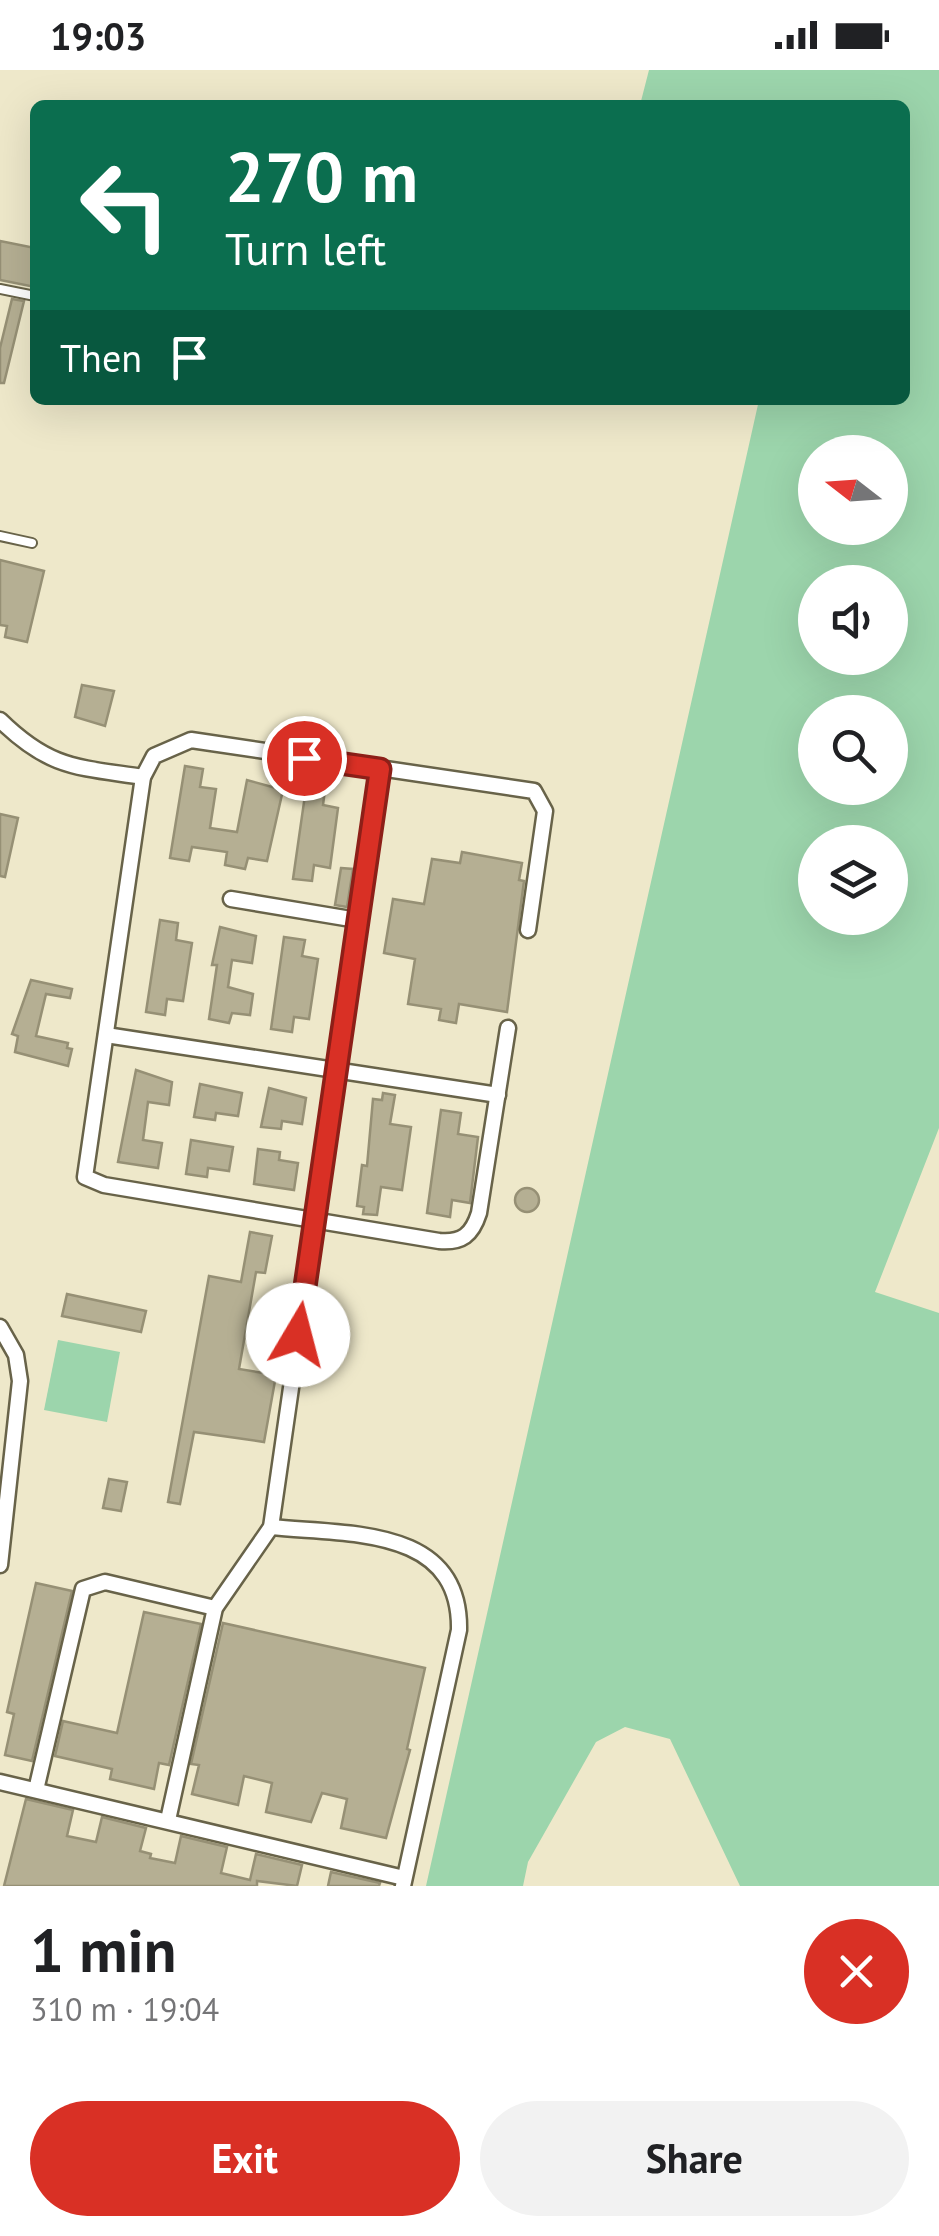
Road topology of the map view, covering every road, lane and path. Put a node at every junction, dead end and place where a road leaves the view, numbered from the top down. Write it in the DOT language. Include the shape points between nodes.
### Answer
graph roads {
  1 [pos="0,289"];
  2 [pos="30,295"];
  3 [pos="0,536"];
  4 [pos="32,543"];
  5 [pos="0,720"];
  6 [pos="380,769"];
  7 [pos="144,777"];
  8 [pos="231,900"];
  9 [pos="357,920"];
  10 [pos="528,930"];
  11 [pos="508,1028"];
  12 [pos="106,1036"];
  13 [pos="335,1071"];
  14 [pos="498,1095"];
  15 [pos="314,1219"];
  16 [pos="0,1327"];
  17 [pos="272,1527"];
  18 [pos="0,1565"];
  19 [pos="215,1608"];
  20 [pos="0,1782"];
  21 [pos="36,1790"];
  22 [pos="168,1820"];
  23 [pos="404,1882"];
  1 -- 2 [label="lane"];
  3 -- 4 [label="lane"];
  5 -- 7 [label="street" via="48,759"];
  6 -- 7 [label="street" via="187,740 154,756"];
  6 -- 9 [label="street"];
  6 -- 10 [label="street" via="539,795 544,811"];
  7 -- 12 [label="street"];
  8 -- 9 [label="street"];
  9 -- 13 [label="street"];
  11 -- 14 [label="street"];
  12 -- 13 [label="street"];
  12 -- 15 [label="street" via="87,1180"];
  13 -- 14 [label="street"];
  13 -- 15 [label="street"];
  14 -- 15 [label="street" via="479,1213 465,1238 439,1241"];
  15 -- 17 [label="street"];
  16 -- 18 [label="street" via="20,1367"];
  17 -- 19 [label="street"];
  17 -- 23 [label="street" via="404,1544 424,1553 453,1589 460,1630"];
  19 -- 21 [label="street" via="102,1582 83,1589"];
  19 -- 22 [label="street"];
  20 -- 21 [label="street"];
  21 -- 22 [label="street"];
  22 -- 23 [label="street"];
}
